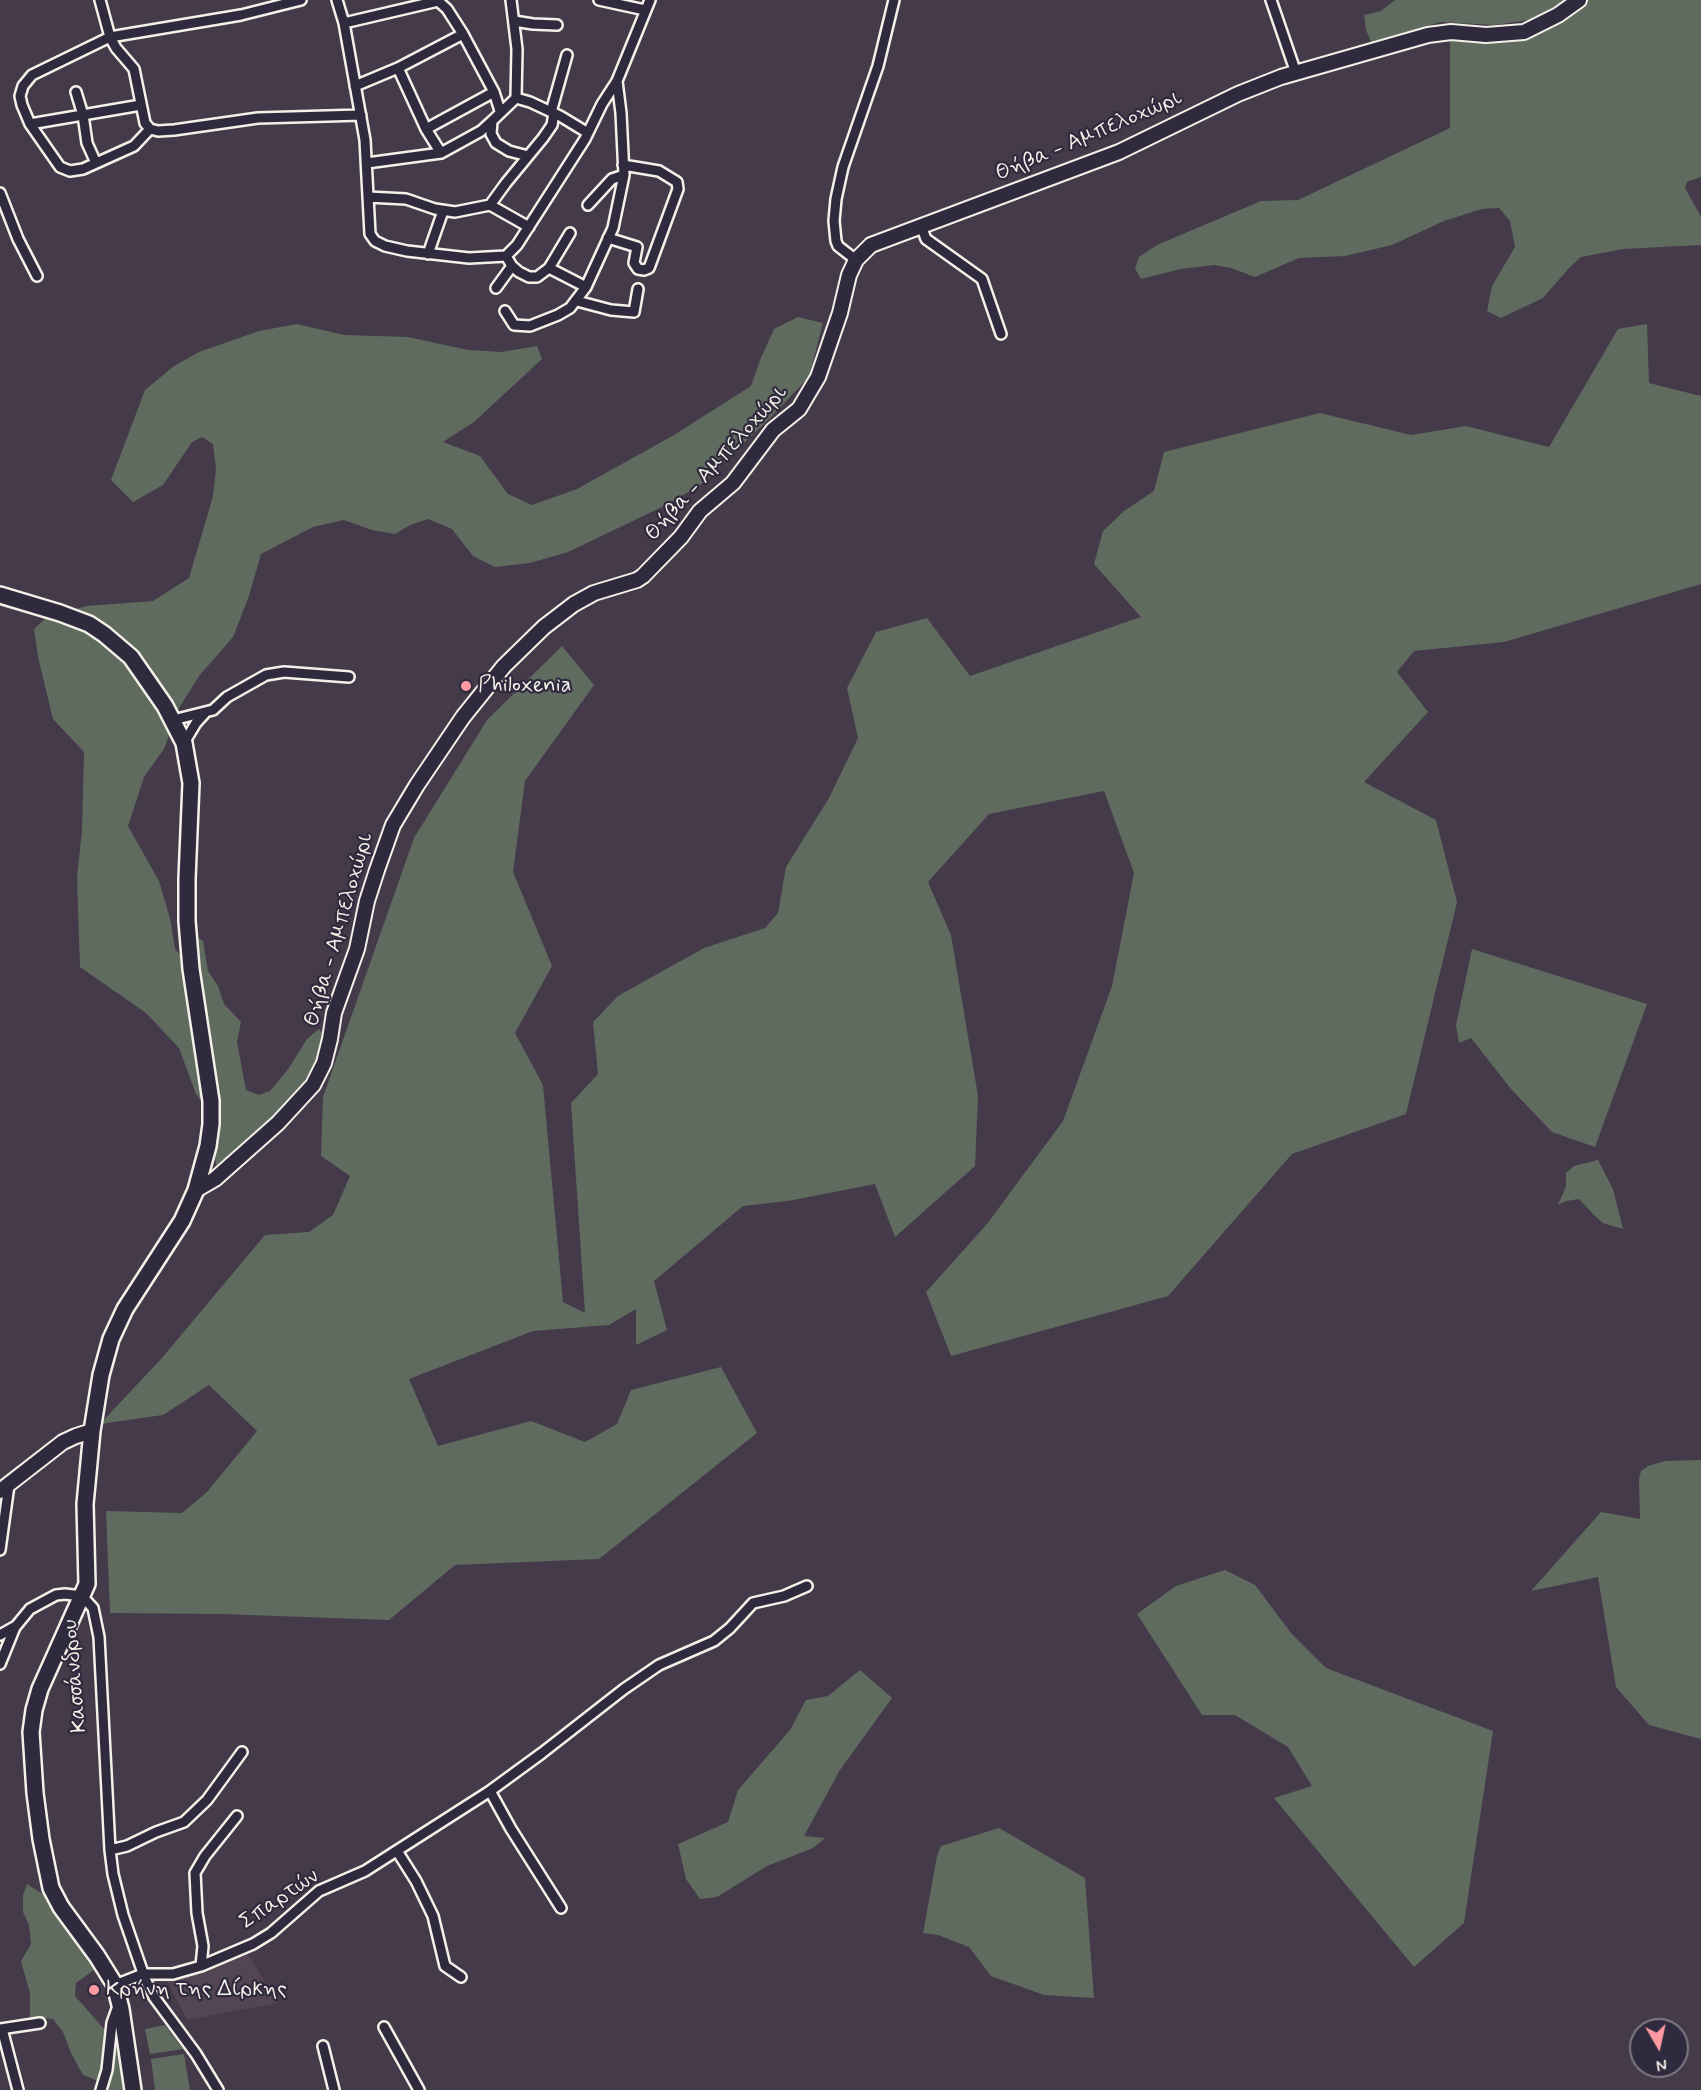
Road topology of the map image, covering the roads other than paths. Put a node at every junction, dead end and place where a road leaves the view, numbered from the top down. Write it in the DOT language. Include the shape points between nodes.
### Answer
graph roads {
  1 [pos="100,0"];
  2 [pos="301,0"];
  3 [pos="337,0"];
  4 [pos="511,0"];
  5 [pos="599,0"];
  6 [pos="650,0"];
  7 [pos="894,0"];
  8 [pos="1270,0"];
  9 [pos="1579,0"];
  10 [pos="645,10"];
  11 [pos="514,21"];
  12 [pos="344,23"];
  13 [pos="557,25"];
  14 [pos="463,34"];
  15 [pos="110,37"];
  16 [pos="567,55"];
  17 [pos="398,68"];
  18 [pos="1296,73"];
  19 [pos="617,81"];
  20 [pos="355,86"];
  21 [pos="76,92"];
  22 [pos="494,92"];
  23 [pos="516,98"];
  24 [pos="141,105"];
  25 [pos="500,111"];
  26 [pos="553,112"];
  27 [pos="83,115"];
  28 [pos="361,115"];
  29 [pos="492,121"];
  30 [pos="30,124"];
  31 [pos="150,129"];
  32 [pos="426,129"];
  33 [pos="588,134"];
  34 [pos="441,153"];
  35 [pos="528,156"];
  36 [pos="367,162"];
  37 [pos="96,163"];
  38 [pos="623,165"];
  39 [pos="624,175"];
  40 [pos="0,193"];
  41 [pos="368,197"];
  42 [pos="490,205"];
  43 [pos="588,205"];
  44 [pos="443,211"];
  45 [pos="921,226"];
  46 [pos="529,227"];
  47 [pos="570,233"];
  48 [pos="608,238"];
  49 [pos="428,254"];
  50 [pos="506,256"];
  51 [pos="856,260"];
  52 [pos="512,266"];
  53 [pos="549,268"];
  54 [pos="37,276"];
  55 [pos="586,287"];
  56 [pos="496,288"];
  57 [pos="638,289"];
  58 [pos="577,301"];
  59 [pos="505,311"];
  60 [pos="1001,334"];
  61 [pos="0,595"];
  62 [pos="349,677"];
  63 [pos="205,713"];
  64 [pos="173,720"];
  65 [pos="184,743"];
  66 [pos="196,1190"];
  67 [pos="92,1431"];
  68 [pos="4,1488"];
  69 [pos="0,1550"];
  70 [pos="807,1586"];
  71 [pos="82,1596"];
  72 [pos="16,1626"];
  73 [pos="0,1635"];
  74 [pos="0,1664"];
  75 [pos="242,1752"];
  76 [pos="490,1791"];
  77 [pos="237,1816"];
  78 [pos="110,1850"];
  79 [pos="397,1851"];
  80 [pos="561,1908"];
  81 [pos="201,1966"];
  82 [pos="143,1974"];
  83 [pos="461,1977"];
  84 [pos="115,1985"];
  85 [pos="120,2001"];
  86 [pos="40,2023"];
  87 [pos="384,2027"];
  88 [pos="1,2029"];
  89 [pos="323,2046"];
  90 [pos="18,2090"];
  91 [pos="101,2090"];
  92 [pos="133,2090"];
  93 [pos="218,2090"];
  94 [pos="334,2090"];
  95 [pos="419,2090"];
  1 -- 15 [label="street"];
  2 -- 15 [label="street" via="241,15"];
  3 -- 12 [label="street"];
  4 -- 11 [label="street"];
  5 -- 10 [label="street"];
  6 -- 10 [label="street"];
  7 -- 51 [label="street" via="878,66 836,199 836,241"];
  8 -- 18 [label="street"];
  9 -- 18 [label="street, Θήβα - Αμπελοχώρι" via="1524,32 1428,35"];
  10 -- 19 [label="street"];
  11 -- 13 [label="street"];
  11 -- 23 [label="street"];
  12 -- 14 [label="street" via="438,1"];
  12 -- 20 [label="street"];
  14 -- 17 [label="street"];
  14 -- 22 [label="street"];
  15 -- 24 [label="street" via="134,69"];
  15 -- 30 [label="street" via="27,80 20,96"];
  16 -- 26 [label="street"];
  17 -- 20 [label="street"];
  17 -- 32 [label="street"];
  18 -- 45 [label="street, Θήβα - Αμπελοχώρι" via="1238,94 1119,152"];
  19 -- 33 [label="street"];
  19 -- 38 [label="street"];
  20 -- 28 [label="street"];
  21 -- 27 [label="street"];
  22 -- 25 [label="street"];
  22 -- 32 [label="street"];
  23 -- 25 [label="street"];
  23 -- 26 [label="street"];
  24 -- 27 [label="street"];
  24 -- 31 [label="street"];
  25 -- 29 [label="street"];
  26 -- 33 [label="street"];
  26 -- 35 [label="street" via="552,125"];
  27 -- 30 [label="street"];
  27 -- 37 [label="street" via="87,143"];
  28 -- 31 [label="street" via="258,118 174,130"];
  28 -- 36 [label="street"];
  29 -- 34 [label="street" via="481,132"];
  29 -- 35 [label="street" via="491,134 496,143"];
  30 -- 37 [label="street" via="60,168 70,171"];
  31 -- 37 [label="street" via="134,146"];
  32 -- 34 [label="street"];
  33 -- 46 [label="street"];
  34 -- 36 [label="street"];
  35 -- 42 [label="street"];
  36 -- 41 [label="street"];
  38 -- 39 [label="street"];
  38 -- 48 [label="street" via="659,171 676,182 678,189 649,268 638,269 634,263 637,247"];
  39 -- 43 [label="street" via="612,179"];
  39 -- 48 [label="street"];
  40 -- 54 [label="street"];
  41 -- 44 [label="street" via="406,199"];
  41 -- 49 [label="street" via="368,226 375,241"];
  42 -- 44 [label="street"];
  42 -- 46 [label="street"];
  44 -- 49 [label="street"];
  45 -- 51 [label="street, Θήβα - Αμπελοχώρι" via="871,244"];
  45 -- 60 [label="street" via="926,240 982,279"];
  46 -- 50 [label="street"];
  47 -- 53 [label="street"];
  48 -- 55 [label="street"];
  49 -- 50 [label="street"];
  50 -- 52 [label="street"];
  51 -- 66 [label="street, Θήβα - Αμπελοχώρι" via="818,377 799,409 773,430 733,483 700,511 643,576 594,593 544,627 504,666 463,717 393,825 334,1013 324,1063 313,1085 278,1123 215,1179"];
  52 -- 53 [label="street" via="537,278"];
  52 -- 56 [label="street"];
  53 -- 55 [label="street"];
  55 -- 58 [label="street"];
  57 -- 58 [label="street" via="634,312"];
  58 -- 59 [label="street" via="558,315 530,326 514,325"];
  61 -- 64 [label="main road, Κασσάνδρου" via="60,613 104,634 131,657"];
  62 -- 63 [label="street" via="284,672 266,675"];
  63 -- 64 [label="street"];
  63 -- 65 [label="street"];
  64 -- 65 [label="main road, Κασσάνδρου"];
  65 -- 66 [label="main road, Κασσάνδρου" via="191,792 187,921 210,1101 208,1146"];
  66 -- 67 [label="main road, Κασσάνδρου" via="182,1221 130,1300 111,1339"];
  67 -- 68 [label="street" via="63,1442"];
  67 -- 71 [label="main road, Κασσάνδρου" via="85,1504 87,1584"];
  68 -- 69 [label="street"];
  70 -- 76 [label="street, Σπαρτών" via="753,1603 714,1641 669,1660 624,1689"];
  71 -- 72 [label="street" via="65,1593 48,1598 30,1609"];
  71 -- 78 [label="street, Κασσάνδρου" via="93,1608 99,1637"];
  71 -- 84 [label="main road" via="40,1689 31,1747 41,1839 51,1888"];
  72 -- 73 [label="street"];
  72 -- 74 [label="street"];
  75 -- 78 [label="street" via="207,1800 184,1822"];
  76 -- 79 [label="street, Σπαρτών"];
  76 -- 80 [label="street"];
  77 -- 81 [label="street" via="195,1873 196,1913 203,1946"];
  78 -- 82 [label="street, Κασσάνδρου" via="123,1915"];
  79 -- 81 [label="street, Σπαρτών" via="365,1871 319,1891 271,1933"];
  79 -- 83 [label="street" via="433,1916 445,1966"];
  81 -- 82 [label="street, Σπαρτών" via="173,1974"];
  82 -- 84 [label="street"];
  82 -- 93 [label="street, Κασσάνδρου" via="154,1997"];
  84 -- 85 [label="main road"];
  85 -- 91 [label="street" via="112,2023"];
  85 -- 92 [label="main road"];
  86 -- 88 [label="street"];
  87 -- 95 [label="street"];
  88 -- 90 [label="street"];
  89 -- 94 [label="street"];
}
